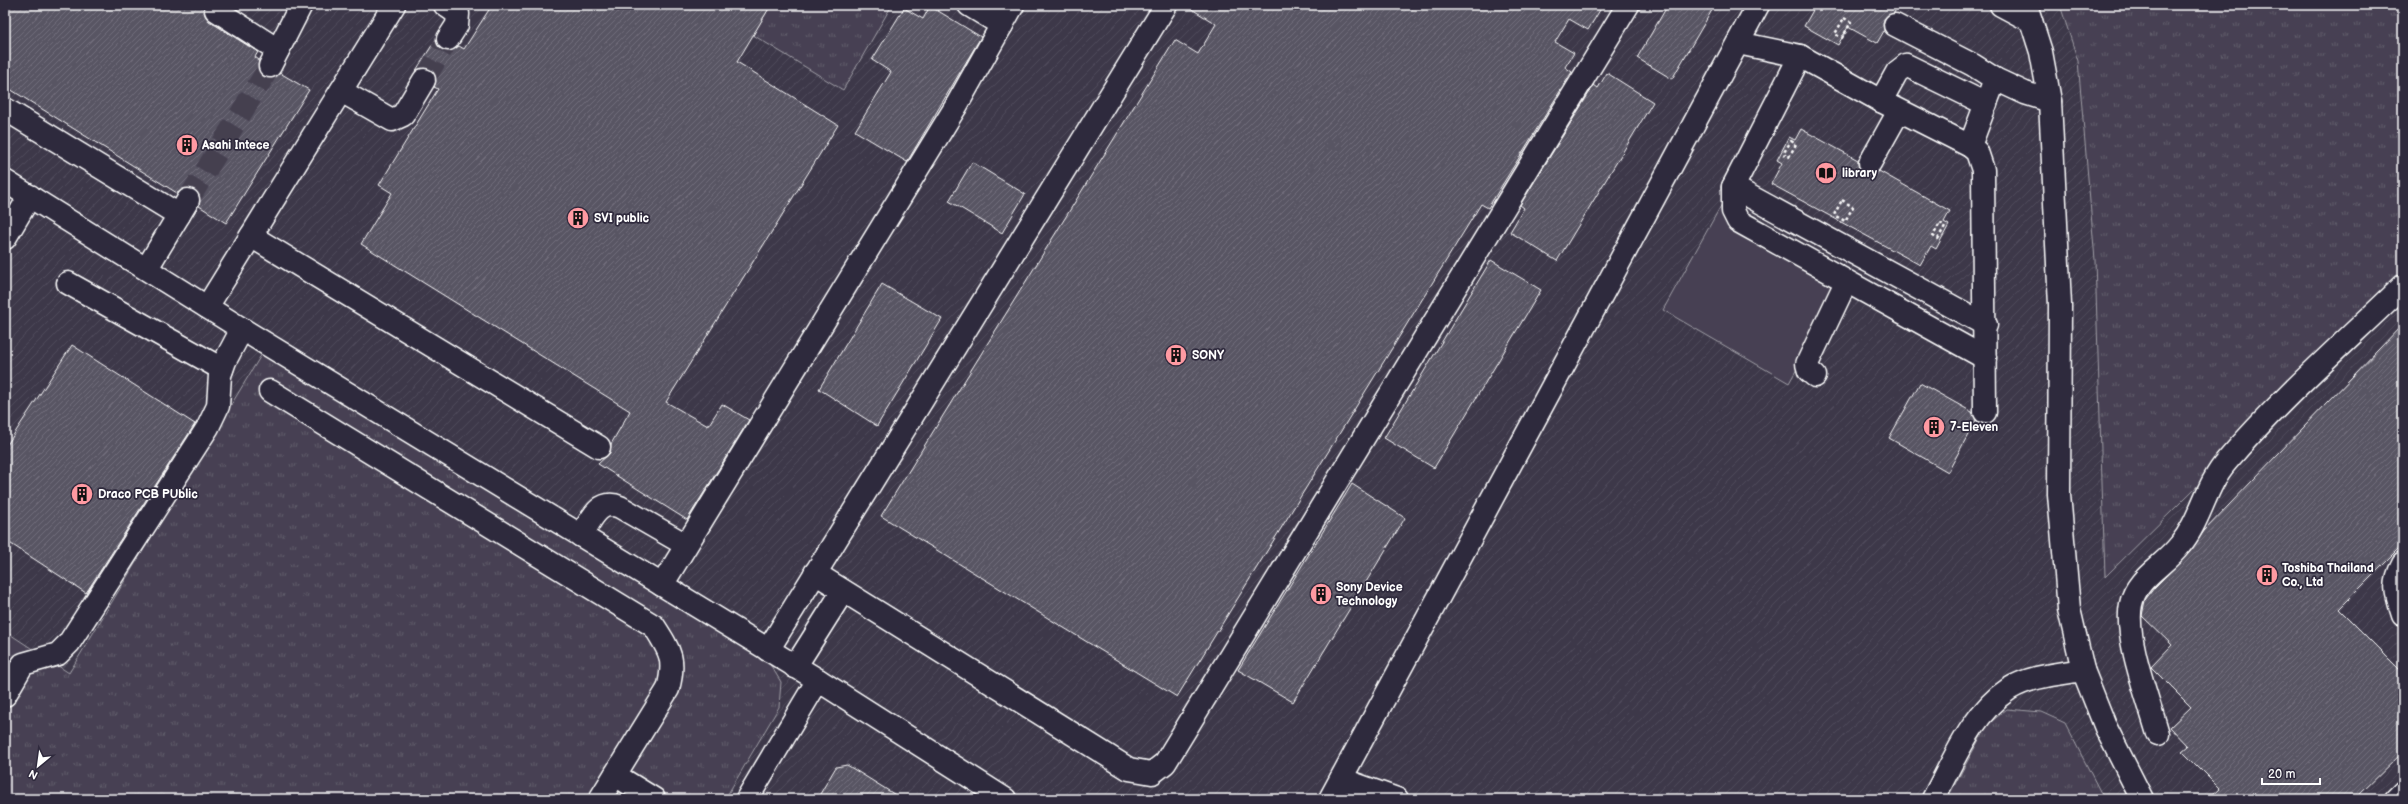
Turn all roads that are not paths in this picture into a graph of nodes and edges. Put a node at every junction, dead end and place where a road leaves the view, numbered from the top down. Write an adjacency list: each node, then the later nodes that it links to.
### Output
1 (301, 5): 10 (street)
2 (394, 5): 19 (street)
3 (444, 5): 14 (street)
4 (969, 5): 12 (street)
5 (1014, 5): 12 (street)
6 (1166, 5): 47 (street)
7 (1628, 5): 49 (street)
8 (1758, 5): 15 (street)
9 (2001, 5): 11 (street)
10 (216, 10)
11 (2029, 13): 20 (street)
12 (1002, 25): 45 (street)
13 (1896, 25): 18 (street)
14 (448, 40)
15 (1738, 43): 16 (street); 58 (street)
16 (1800, 56): 22 (street); 27 (street)
17 (424, 80): 19 (street)
18 (1999, 82): 20 (street); 21 (street)
19 (341, 91): 29 (street)
20 (2050, 101): 53 (street)
21 (1986, 104): 22 (street); 24 (street)
22 (1890, 106): 24 (street); 25 (street)
23 (5, 109): 31 (street)
24 (1970, 146): 36 (street)
25 (1870, 163)
26 (5, 181): 28 (street)
27 (1733, 187): 32 (street); 36 (street)
28 (30, 196): 30 (street); 31 (street)
29 (251, 236): 35 (street); 43 (street)
30 (5, 238)
31 (147, 268): 35 (street)
32 (1846, 282): 38 (street); 40 (street)
33 (68, 283): 39 (street)
34 (2403, 286): 56 (street)
35 (207, 307): 37 (street)
36 (1986, 325): 38 (street)
37 (242, 329): 39 (street); 44 (street)
38 (1984, 358): 42 (street)
39 (222, 369): 55 (street)
40 (1815, 376)
41 (270, 391): 57 (street)
42 (1985, 412)
43 (599, 447)
44 (581, 536): 45 (street); 48 (street)
45 (686, 545): 48 (street)
46 (2403, 564): 50 (street)
47 (815, 573): 49 (street); 51 (street)
48 (662, 585): 51 (street)
49 (843, 590): 52 (street)
50 (2403, 615)
51 (768, 650): 52 (street)
52 (795, 667): 54 (street)
53 (2082, 670): 66 (street); 67 (street)
54 (818, 680): 62 (street); 63 (street)
55 (5, 695)
56 (2158, 734)
57 (615, 775): 60 (street); 61 (street)
58 (1341, 779): 64 (street); 65 (street)
59 (2403, 792): 68 (street)
60 (600, 799)
61 (654, 799)
62 (746, 799)
63 (1005, 799)
64 (1330, 799)
65 (1397, 799)
66 (1933, 799)
67 (2142, 799)
68 (2396, 799)

